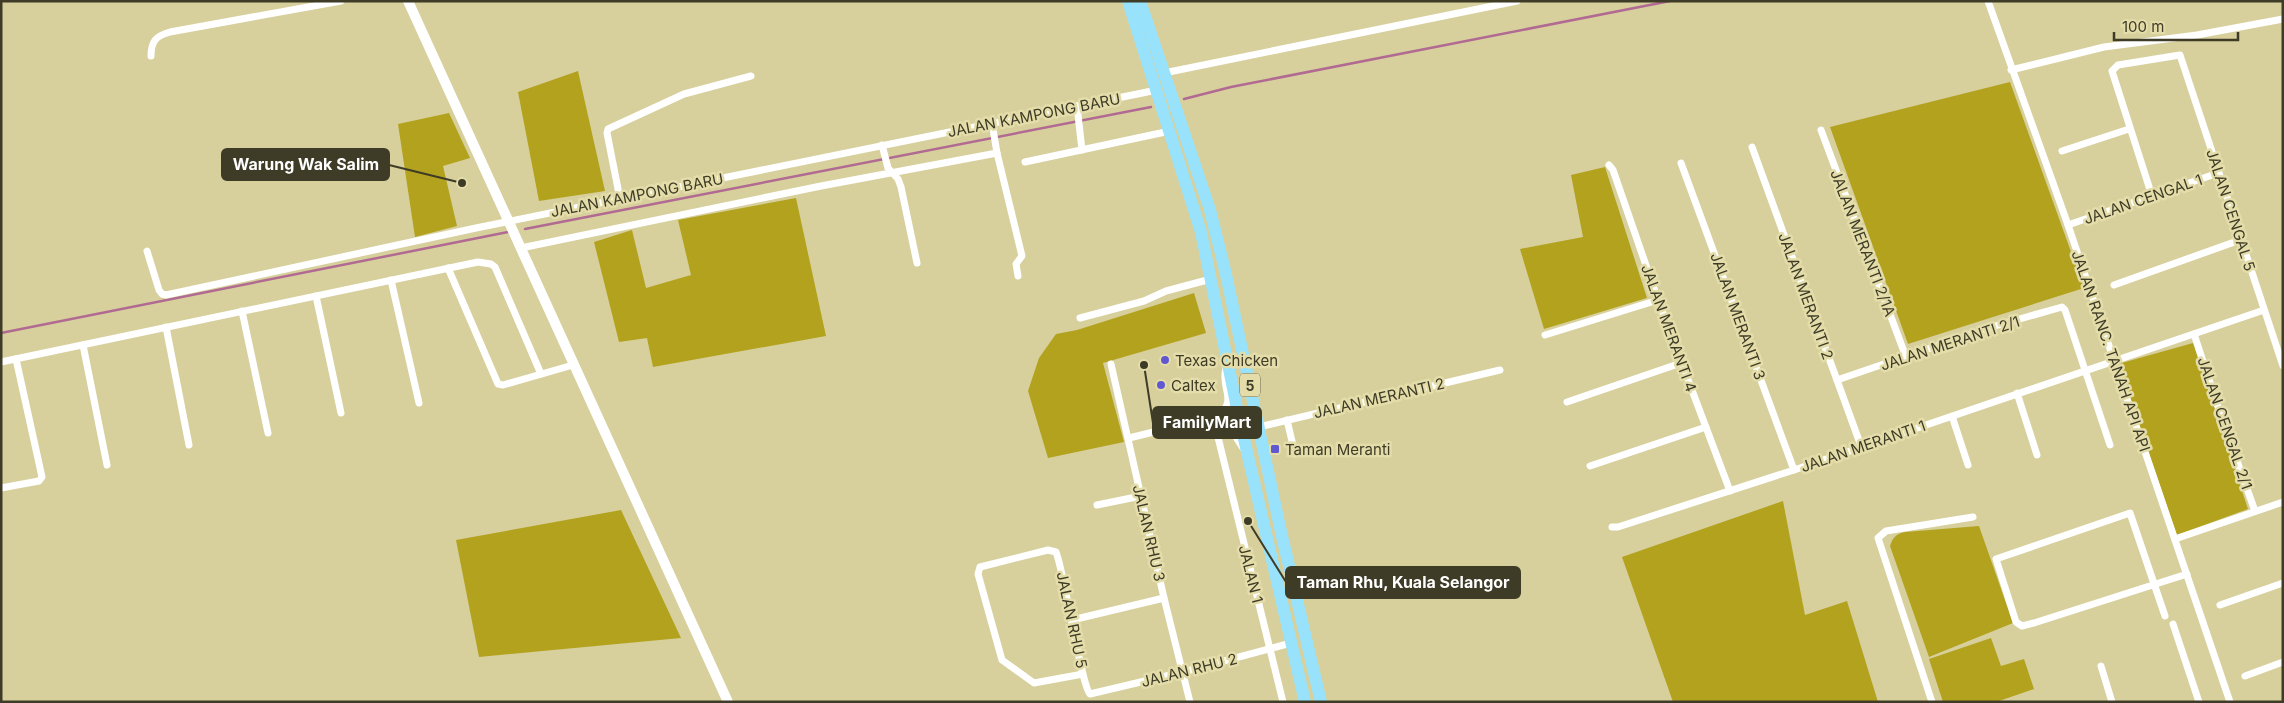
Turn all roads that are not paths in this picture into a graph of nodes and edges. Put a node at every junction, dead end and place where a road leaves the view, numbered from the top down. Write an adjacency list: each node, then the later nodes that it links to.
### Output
1 (341, 1): 8 (street)
2 (408, 1): 30 (street)
3 (1128, 1): 12 (highway, 5)
4 (1140, 1): 10 (highway, 5)
5 (1517, 1): 10 (street)
6 (1988, 1): 9 (street, JALAN RANC. TANAH API API)
7 (2283, 19): 9 (street)
8 (151, 56)
9 (2012, 70): 31 (street, JALAN RANC. TANAH API API)
10 (1164, 73): 70 (highway, 5)
11 (751, 76): 29 (street)
12 (1157, 90): 13 (street, JALAN KAMPONG BARU); 17 (highway, 5)
13 (1077, 106): 14 (street, JALAN KAMPONG BARU); 20 (street)
14 (992, 123): 19 (street, JALAN KAMPONG BARU); 22 (street)
15 (2129, 129): 21 (street); 27 (street, JALAN CENGAL 5); 28 (street)
16 (1820, 130): 50 (street, JALAN MERANTI 2/1A)
17 (1170, 131): 20 (street); 38 (highway, 5)
18 (1752, 147): 62 (street, JALAN MERANTI 2)
19 (883, 149): 26 (street); 29 (street, JALAN KAMPONG BARU)
20 (1082, 150): 23 (street)
21 (2062, 151)
22 (997, 153): 26 (street); 37 (street)
23 (1025, 162)
24 (1681, 163): 83 (street, JALAN MERANTI 3)
25 (1609, 165): 42 (street, JALAN MERANTI 4)
26 (891, 170): 33 (street); 35 (street)
27 (2218, 173): 28 (street, JALAN CENGAL 1); 32 (street, JALAN CENGAL 5)
28 (2152, 196): 31 (street, JALAN CENGAL 1)
29 (620, 199): 30 (street, JALAN KAMPONG BARU)
30 (508, 221): 33 (street); 34 (street, JALAN KAMPONG BARU)
31 (2068, 225): 54 (street, JALAN RANC. TANAH API API)
32 (2240, 240): 40 (street); 43 (street, JALAN CENGAL 5)
33 (521, 248): 57 (street)
34 (147, 251)
35 (917, 263)
36 (448, 268): 39 (street); 61 (street); 61 (street)
37 (1018, 276)
38 (1211, 279): 45 (street); 53 (highway, 5)
39 (390, 280): 41 (street); 65 (street)
40 (2114, 285)
41 (316, 296): 44 (street); 66 (street)
42 (1658, 300): 48 (street); 55 (street, JALAN MERANTI 4)
43 (2264, 310): 47 (street, JALAN MERANTI 1); 58 (street, JALAN CENGAL 5)
44 (242, 311): 46 (street); 72 (street)
45 (1080, 318)
46 (166, 327): 49 (street); 74 (street)
47 (2194, 334): 54 (street, JALAN MERANTI 1); 89 (street, JALAN CENGAL 2/1)
48 (1545, 335)
49 (83, 345): 51 (street); 80 (street)
50 (1906, 357): 60 (street, JALAN MERANTI 2/1); 62 (street, JALAN MERANTI 2/1)
51 (16, 359): 52 (street); 84 (street)
52 (1, 362)
53 (1228, 362): 67 (street); 79 (highway, 5)
54 (2114, 362): 60 (street, JALAN MERANTI 1); 92 (street, JALAN RANC. TANAH API API)
55 (1682, 363): 64 (street); 71 (street, JALAN MERANTI 4)
56 (1110, 364): 73 (street, JALAN RHU 3)
57 (573, 365): 61 (street); 109 (street)
58 (2283, 366)
59 (1500, 370): 69 (street, JALAN MERANTI 2)
60 (2086, 370): 63 (street, JALAN MERANTI 1); 75 (street)
61 (541, 374)
62 (1837, 380): 76 (street, JALAN MERANTI 2)
63 (2017, 393): 68 (street, JALAN MERANTI 1); 78 (street)
64 (1567, 402)
65 (419, 403)
66 (341, 413)
67 (1216, 416): 73 (street); 79 (street); 102 (street, JALAN 1)
68 (1952, 416): 76 (street, JALAN MERANTI 1); 81 (street)
69 (1287, 420): 70 (street, JALAN MERANTI 2); 77 (street)
70 (1259, 426): 113 (highway, 5)
71 (1706, 427): 82 (street); 85 (street, JALAN MERANTI 4)
72 (268, 433)
73 (1128, 438): 86 (street, JALAN RHU 3)
74 (189, 445)
75 (2110, 445)
76 (1861, 446): 83 (street, JALAN MERANTI 1)
77 (1295, 454)
78 (2037, 455)
79 (1248, 458): 101 (highway, 5)
80 (107, 465)
81 (1968, 465)
82 (1590, 466)
83 (1794, 470): 85 (street, JALAN MERANTI 1)
84 (1, 488)
85 (1730, 491): 91 (street, JALAN MERANTI 1)
86 (1141, 496): 88 (street); 96 (street, JALAN RHU 3)
87 (2283, 502): 89 (street)
88 (1096, 506)
89 (2256, 511): 92 (street)
90 (1973, 517): 114 (street)
91 (1612, 527)
92 (2175, 539): 93 (street, JALAN RANC. TANAH API API)
93 (2187, 574): 95 (street); 117 (street, JALAN RANC. TANAH API API)
94 (2283, 582): 97 (street)
95 (2154, 584): 95 (street); 98 (street)
96 (1164, 598): 99 (street); 105 (street, JALAN RHU 3)
97 (2220, 605)
98 (2165, 616)
99 (1072, 620): 106 (street, JALAN RHU 5); 106 (street, JALAN RHU 5)
100 (2173, 624): 116 (street)
101 (1291, 643): 102 (street, JALAN RHU 2); 112 (highway, 5)
102 (1270, 650): 105 (street, JALAN RHU 2); 111 (street, JALAN 1)
103 (2283, 662): 107 (street)
104 (2101, 666): 115 (street)
105 (1183, 672): 108 (street, JALAN RHU 2); 110 (street, JALAN RHU 3)
106 (1083, 674): 108 (street, JALAN RHU 5)
107 (2245, 676)
108 (1086, 691)
109 (728, 702)
110 (1190, 702)
111 (1283, 702)
112 (1305, 702)
113 (1321, 702)
114 (1932, 702)
115 (2112, 702)
116 (2199, 702)
117 (2230, 702)

